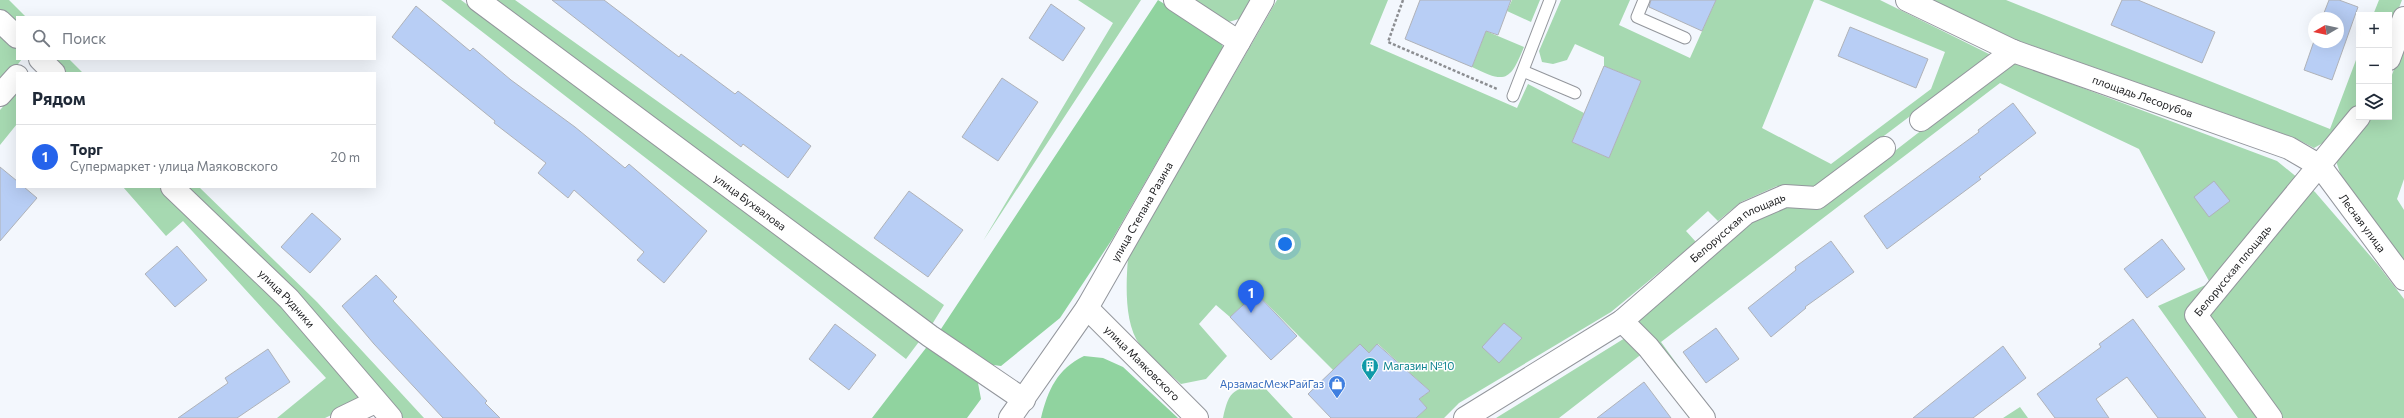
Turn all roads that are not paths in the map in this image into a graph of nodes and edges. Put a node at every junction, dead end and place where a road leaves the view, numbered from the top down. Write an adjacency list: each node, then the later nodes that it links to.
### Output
1 (478, 0): 31 (street, улица Бухвалова)
2 (1175, 0): 11 (street)
3 (1263, 0): 11 (street, улица Степана Разина)
4 (1550, 0): 16 (lane)
5 (1644, 0): 10 (lane)
6 (1907, 0): 12 (street, площадь Лесорубов)
7 (2404, 18): 13 (street)
8 (0, 20): 9 (street)
9 (16, 36)
10 (1685, 38)
11 (1239, 42): 29 (street, улица Степана Разина)
12 (2013, 51): 23 (street); 26 (street, площадь Лесорубов)
13 (2392, 51)
14 (30, 60): 17 (street)
15 (41, 60): 18 (street)
16 (1523, 70): 20 (lane); 22 (lane)
17 (20, 72)
18 (53, 72)
19 (16, 77): 21 (street)
20 (1575, 93)
21 (0, 96)
22 (1513, 96)
23 (1920, 120)
24 (2357, 120): 26 (street)
25 (1884, 148): 30 (street, Белорусская площадь)
26 (2320, 166): 28 (street, Лесная улица); 39 (street, Белорусская площадь)
27 (173, 188): 32 (street, улица Рудники)
28 (2404, 279)
29 (1087, 308): 31 (street, улица Степана Разина); 36 (street, улица Маяковского)
30 (1622, 321): 37 (street, Белорусская площадь); 38 (street)
31 (1024, 400): 35 (street, улица Степана Разина)
32 (375, 402): 33 (street); 34 (street, улица Рудники)
33 (342, 418)
34 (391, 418)
35 (1010, 418)
36 (1196, 418)
37 (1465, 418)
38 (1704, 418)
39 (2271, 418)

